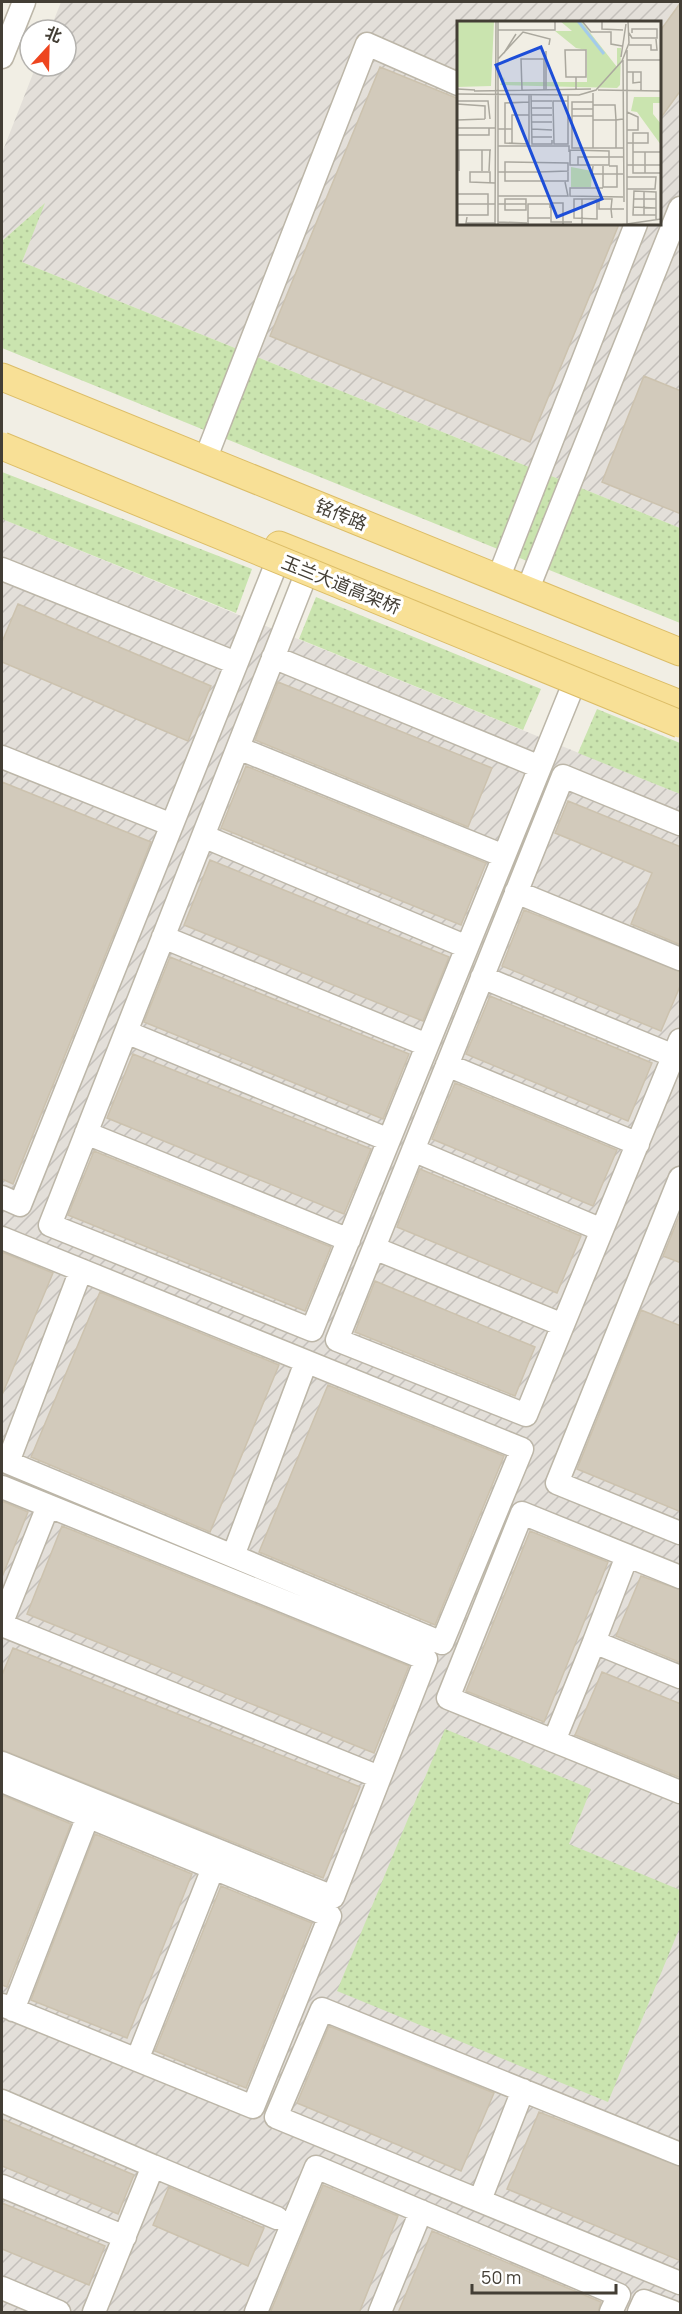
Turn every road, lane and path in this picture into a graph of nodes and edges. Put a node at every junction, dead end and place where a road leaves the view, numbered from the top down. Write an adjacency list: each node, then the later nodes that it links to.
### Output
1 (24, 2): 2 (street)
2 (2, 57)
3 (457, 83): 10 (street)
4 (681, 208): 15 (street)
5 (636, 225): 14 (street)
6 (2, 377): 10 (main road, 铭传路)
7 (2, 395): 20 (main road)
8 (2, 436): 11 (main road)
9 (2, 446): 22 (main road, 玉兰大道高架桥, bridge)
10 (205, 460): 14 (main road, 铭传路)
11 (283, 547): 12 (main road); 18 (street)
12 (312, 559): 17 (street); 19 (main road)
13 (2, 569): 18 (street)
14 (498, 579): 15 (main road, 铭传路)
15 (527, 591): 16 (main road, 铭传路)
16 (681, 652)
17 (273, 657): 23 (street); 25 (street)
18 (236, 663): 27 (street)
19 (581, 665): 21 (main road); 25 (street)
20 (681, 670)
21 (681, 704)
22 (681, 724)
23 (238, 748): 28 (street); 29 (street)
24 (2, 758): 27 (street)
25 (540, 767): 29 (street)
26 (681, 824): 30 (street)
27 (171, 825): 44 (street)
28 (203, 836): 31 (street); 32 (street)
29 (504, 856): 32 (street)
30 (516, 892): 33 (street); 34 (street)
31 (163, 937): 35 (street); 36 (street)
32 (467, 947): 36 (street)
33 (681, 959)
34 (482, 977): 37 (street); 38 (street)
35 (126, 1032): 39 (street); 40 (street)
36 (427, 1045): 40 (street)
37 (677, 1048): 41 (street)
38 (447, 1065): 41 (street); 42 (street)
39 (86, 1133): 47 (street); 47 (street)
40 (389, 1140): 47 (street)
41 (638, 1144): 45 (street)
42 (413, 1150): 45 (street); 48 (street)
43 (681, 1178): 55 (street)
44 (2, 1197)
45 (602, 1230): 50 (street)
46 (2, 1238): 49 (street)
47 (349, 1240)
48 (374, 1248): 50 (street); 50 (street)
49 (81, 1270): 51 (street); 52 (street)
50 (563, 1325)
51 (306, 1362): 56 (street); 56 (street)
52 (5, 1461): 56 (street)
53 (2, 1487): 54 (street)
54 (48, 1506): 59 (street); 64 (street)
55 (681, 1533)
56 (233, 1556)
57 (627, 1556): 58 (street); 60 (street); 62 (street)
58 (681, 1577)
59 (2, 1624): 64 (street)
60 (594, 1642): 61 (street); 62 (street)
61 (681, 1677)
62 (554, 1741): 66 (street)
63 (2, 1763): 64 (street)
64 (379, 1777)
65 (2, 1781): 67 (street)
66 (681, 1792)
67 (88, 1816): 68 (street); 69 (street)
68 (213, 1868): 70 (street); 70 (street)
69 (7, 2008): 70 (street)
70 (137, 2060)
71 (523, 2090): 73 (street); 76 (street); 76 (street)
72 (2, 2101): 74 (street)
73 (681, 2154)
74 (153, 2166): 78 (street); 79 (street)
75 (2, 2186): 79 (street)
76 (480, 2200): 80 (street)
77 (422, 2211): 84 (street); 85 (street); 86 (street)
78 (277, 2218)
79 (125, 2237): 83 (street)
80 (681, 2283)
81 (2, 2288): 82 (street)
82 (59, 2313)
83 (94, 2313)
84 (256, 2313)
85 (380, 2313)
86 (611, 2313)
87 (639, 2313): 88 (street)
88 (673, 2313)

